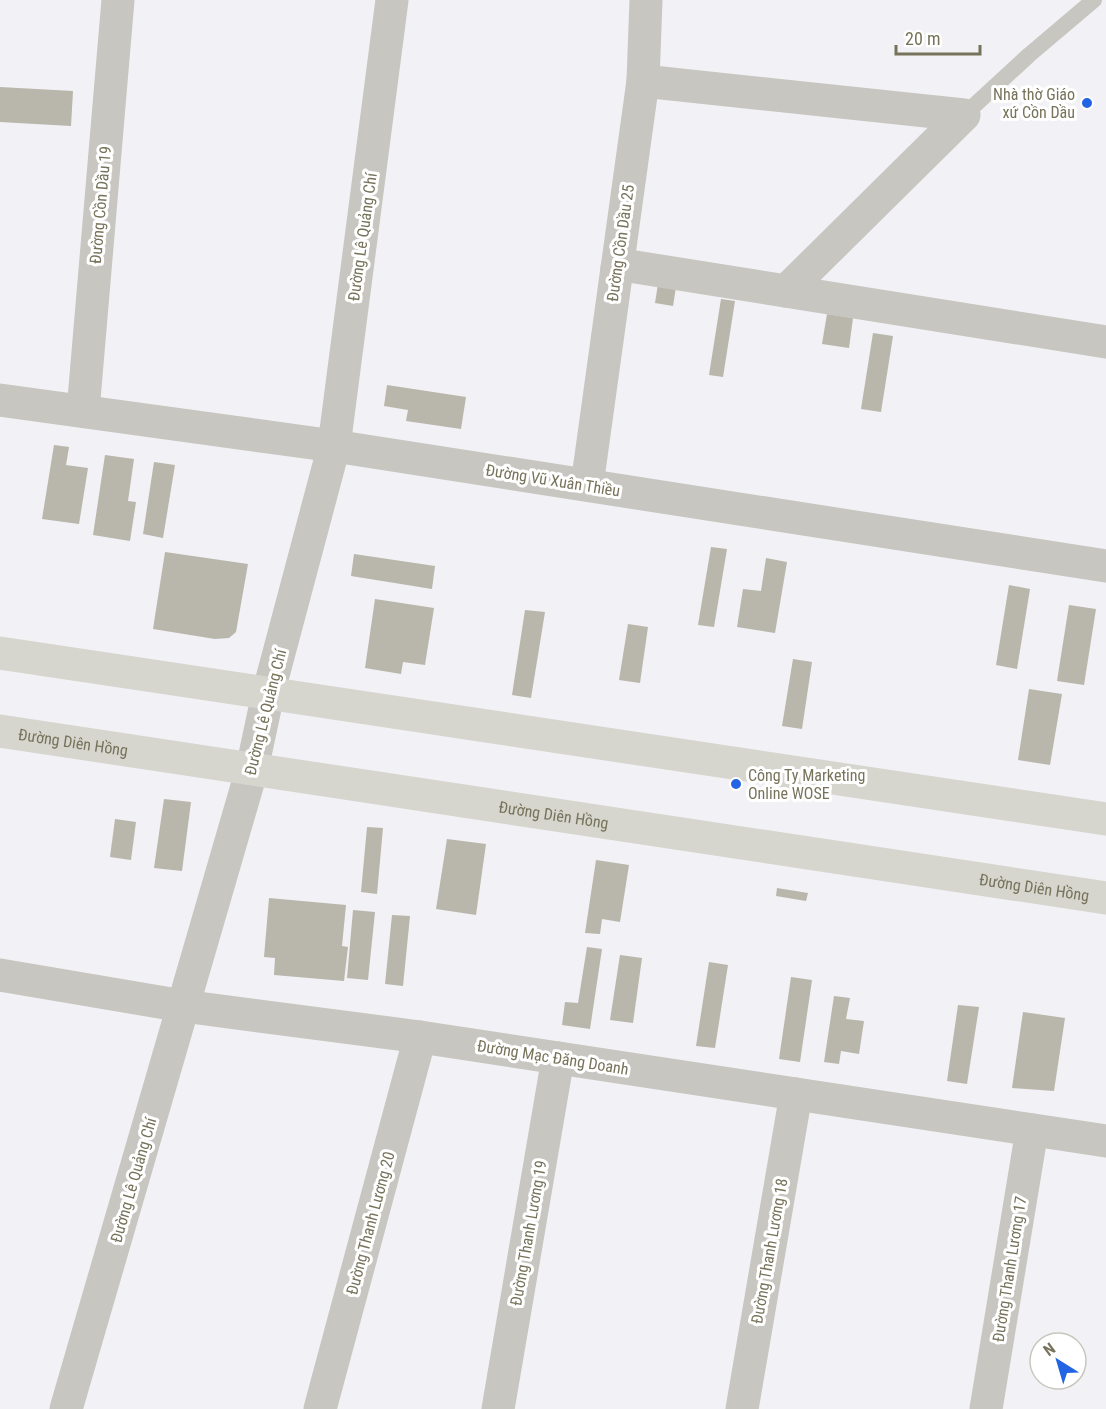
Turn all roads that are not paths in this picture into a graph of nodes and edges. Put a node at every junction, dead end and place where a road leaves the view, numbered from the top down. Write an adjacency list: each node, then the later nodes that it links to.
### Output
1 (118, 0): 11 (street, Đường Cồn Dầu 19)
2 (392, 0): 12 (street, Đường Lê Quảng Chí)
3 (646, 0): 5 (street, Đường Cồn Dầu 25)
4 (1094, 0): 6 (lane)
5 (643, 81): 6 (street); 7 (street, Đường Cồn Dầu 25)
6 (964, 116): 8 (street)
7 (617, 268): 8 (street); 13 (street, Đường Cồn Dầu 25)
8 (786, 291): 9 (street)
9 (1106, 342)
10 (0, 400): 11 (street, Đường Vũ Xuân Thiều)
11 (83, 411): 12 (street, Đường Vũ Xuân Thiều)
12 (334, 446): 13 (street, Đường Vũ Xuân Thiều); 16 (street, Đường Lê Quảng Chí)
13 (588, 485): 14 (street, Đường Vũ Xuân Thiều)
14 (1106, 566)
15 (0, 653): 16 (street)
16 (268, 694): 18 (street, Đường Lê Quảng Chí); 19 (street)
17 (0, 731): 18 (street, Đường Diên Hồng)
18 (252, 769): 20 (street, Đường Diên Hồng); 22 (street, Đường Lê Quảng Chí)
19 (1106, 819)
20 (1106, 898)
21 (0, 975): 22 (street, Đường Mạc Đăng Doanh)
22 (183, 1006): 23 (street, Đường Mạc Đăng Doanh); 28 (street, Đường Lê Quảng Chí)
23 (420, 1037): 24 (street, Đường Mạc Đăng Doanh); 29 (street, Đường Thanh Lương 20)
24 (558, 1058): 25 (street, Đường Mạc Đăng Doanh); 30 (street, Đường Thanh Lương 19)
25 (796, 1094): 26 (street, Đường Mạc Đăng Doanh); 31 (street, Đường Thanh Lương 18)
26 (1032, 1130): 27 (street, Đường Mạc Đăng Doanh); 32 (street, Đường Thanh Lương 17)
27 (1106, 1141)
28 (66, 1409)
29 (320, 1409)
30 (498, 1409)
31 (742, 1409)
32 (986, 1409)

